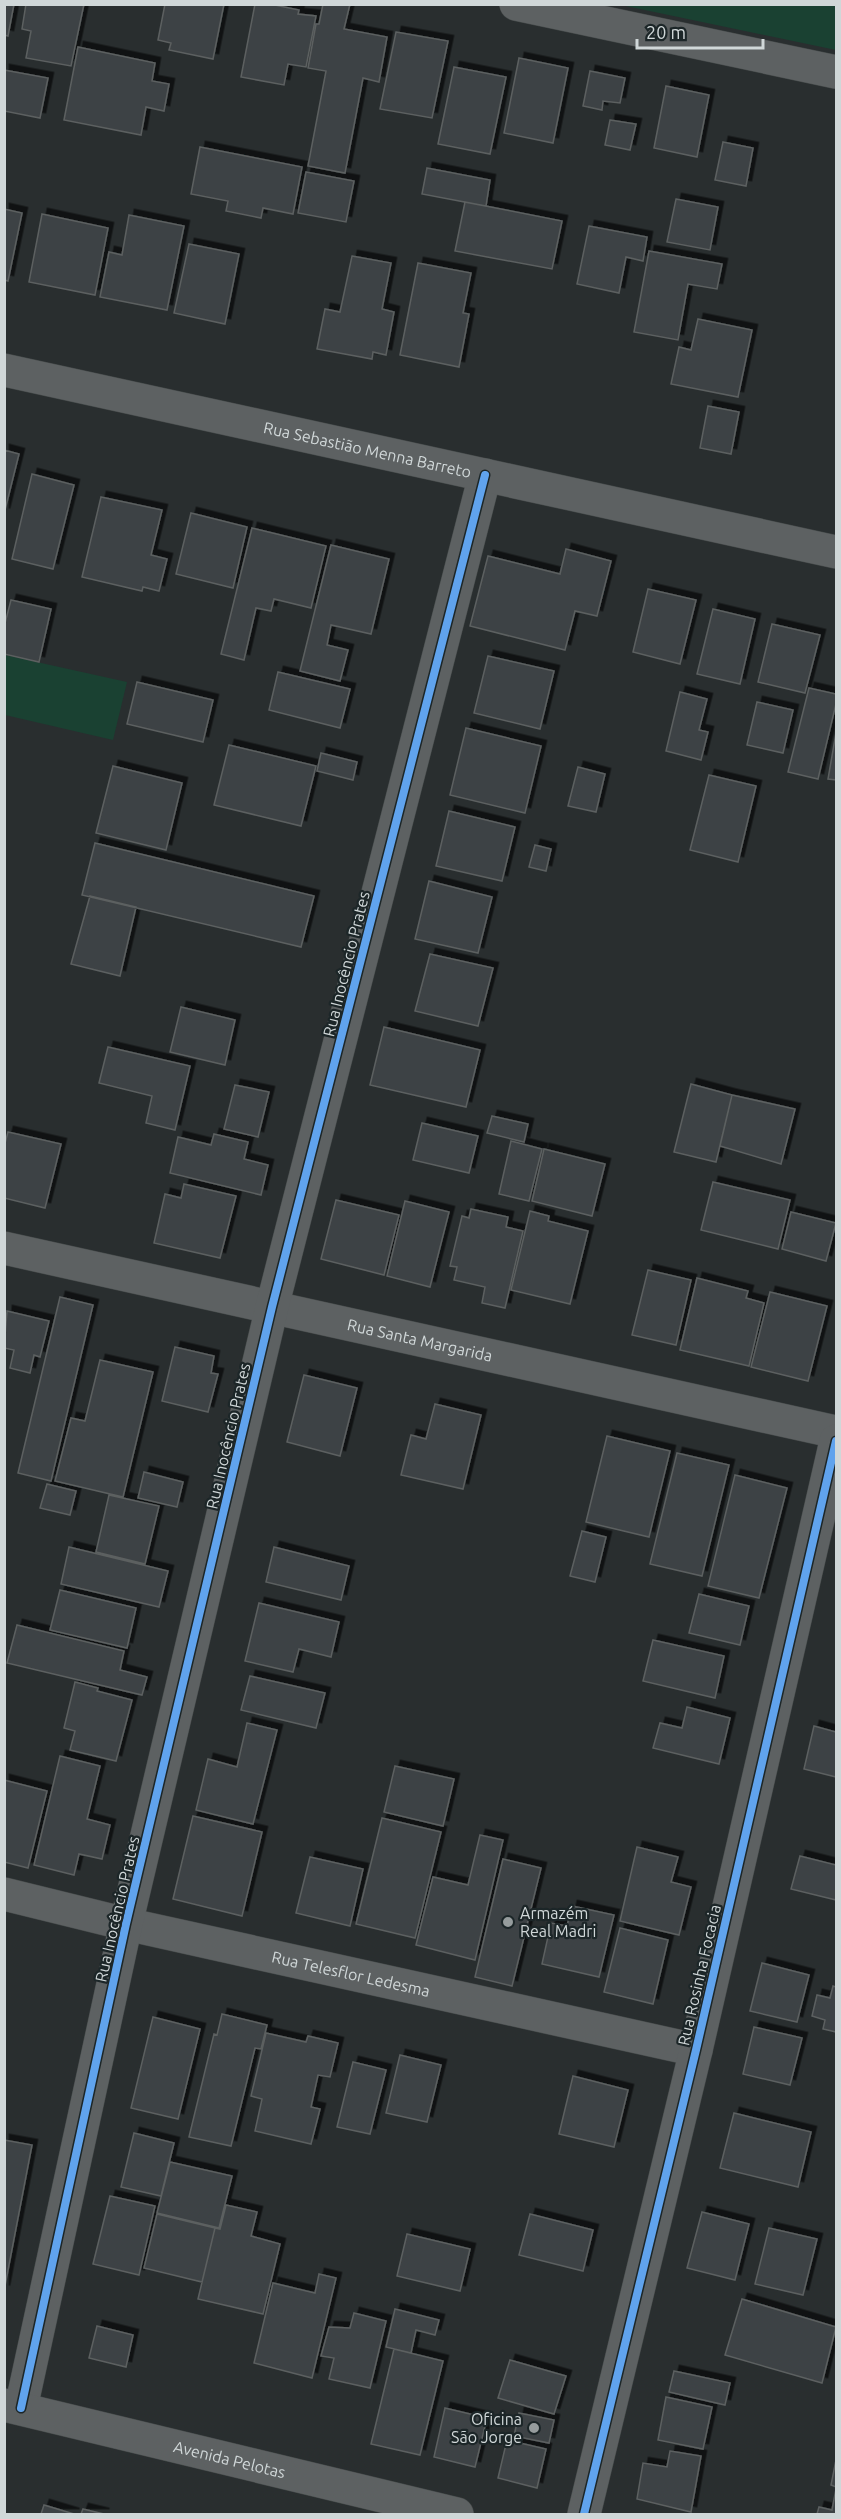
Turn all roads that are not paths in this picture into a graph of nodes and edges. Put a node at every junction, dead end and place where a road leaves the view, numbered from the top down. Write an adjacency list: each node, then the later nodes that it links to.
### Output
1 (534, 6): 2 (street)
2 (837, 72)
3 (4, 370): 4 (street, Rua Sebastião Menna Barreto)
4 (485, 475): 5 (street, Rua Sebastião Menna Barreto); 7 (street, Rua Inocêncio Prates)
5 (837, 552)
6 (4, 1248): 7 (street, Rua Santa Margarida)
7 (272, 1307): 8 (street, Rua Santa Margarida); 11 (street, Rua Inocêncio Prates)
8 (837, 1432)
9 (837, 1441): 12 (street, Rua Rosinha Focacia)
10 (4, 1894): 11 (street, Rua Telesflor Ledesma)
11 (126, 1924): 12 (street, Rua Telesflor Ledesma); 13 (street, Rua Inocêncio Prates)
12 (696, 2050): 15 (street, Rua Rosinha Focacia)
13 (13, 2407): 14 (street, Avenida Pelotas)
14 (457, 2514)
15 (584, 2514)

